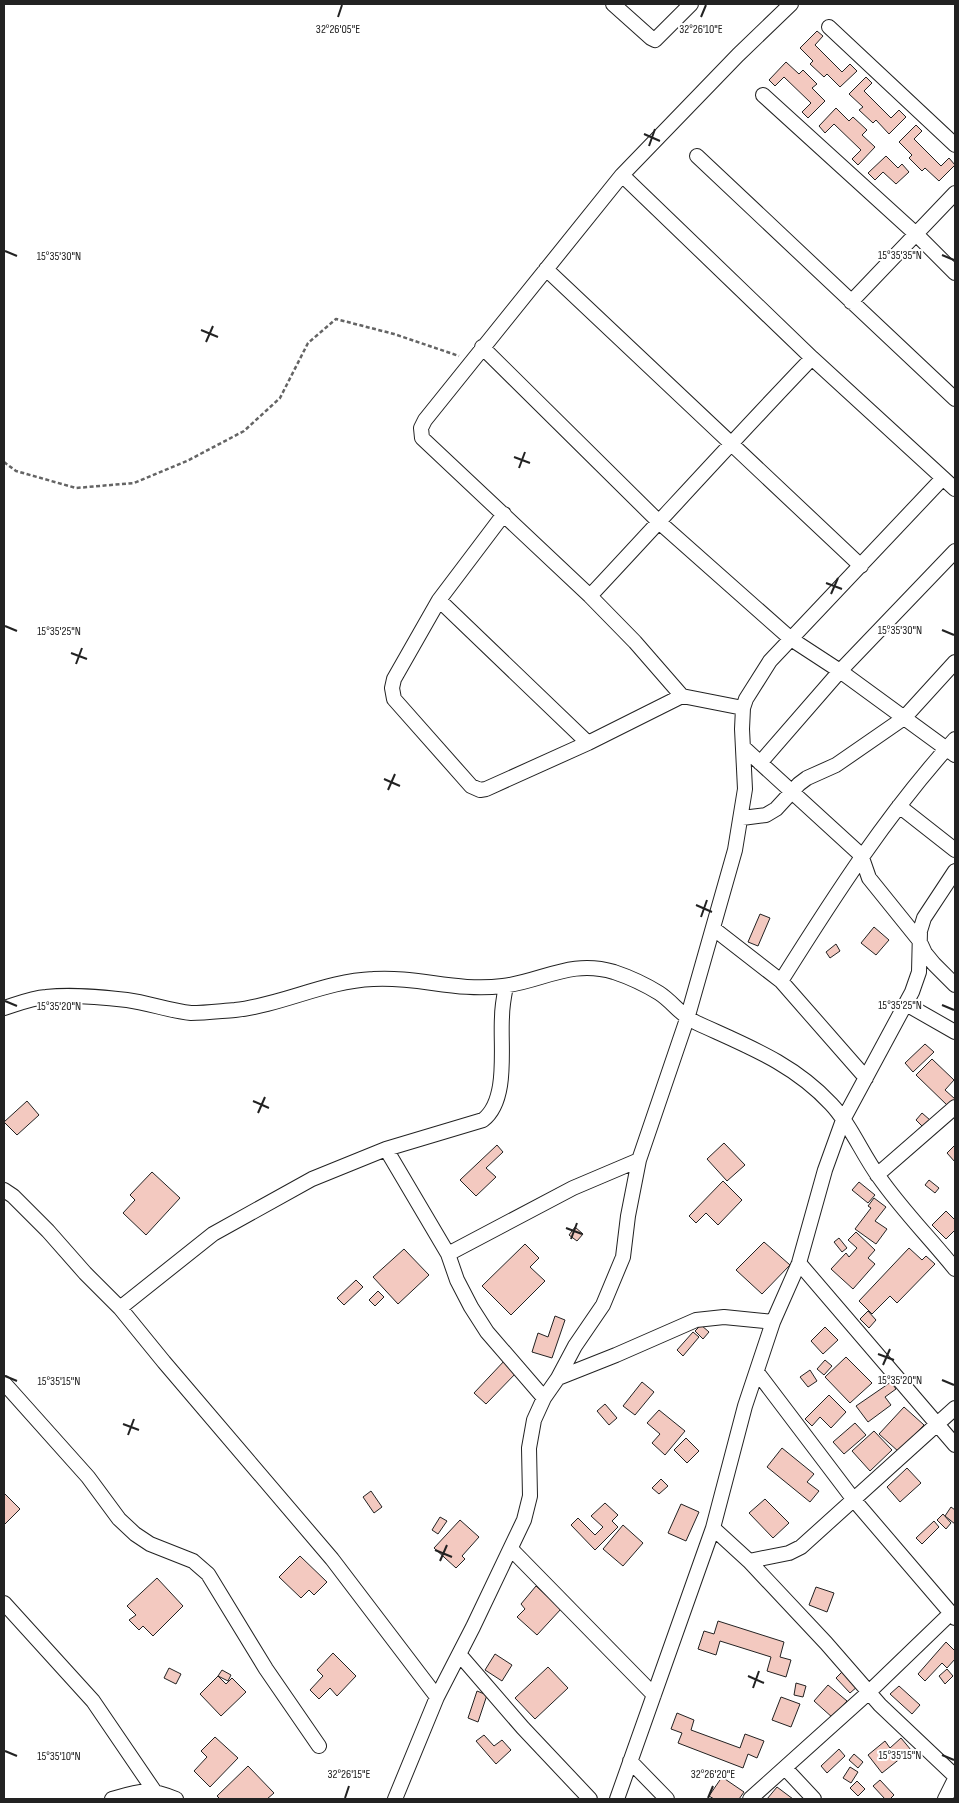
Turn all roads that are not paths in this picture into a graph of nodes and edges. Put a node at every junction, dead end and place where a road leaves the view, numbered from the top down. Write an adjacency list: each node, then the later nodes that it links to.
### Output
1 (613, 4): 2 (street)
2 (691, 4)
3 (791, 4): 8 (street)
4 (829, 27): 6 (street)
5 (762, 95): 10 (street)
6 (955, 145)
7 (697, 156): 13 (street)
8 (622, 175): 11 (street); 15 (street)
9 (955, 193): 10 (street)
10 (917, 235): 12 (street); 13 (street)
11 (546, 269): 14 (street); 17 (street)
12 (955, 273)
13 (851, 302): 16 (street)
14 (482, 347): 20 (street); 21 (street)
15 (812, 358): 17 (street); 18 (street)
16 (955, 399)
17 (730, 443): 21 (street); 23 (street)
18 (943, 478): 19 (street); 23 (street)
19 (955, 489)
20 (504, 514): 24 (street); 25 (street)
21 (659, 522): 24 (street); 26 (street)
22 (955, 551): 28 (street)
23 (861, 566): 26 (street)
24 (590, 596): 29 (street)
25 (439, 600): 32 (street); 32 (street)
26 (791, 640): 28 (street); 30 (street)
27 (955, 662): 31 (street)
28 (840, 671): 31 (street); 35 (street)
29 (682, 696): 30 (street); 32 (street)
30 (743, 708): 33 (street)
31 (904, 718): 34 (street); 36 (street)
32 (588, 743)
33 (744, 748): 35 (street); 38 (street)
34 (952, 748): 37 (street)
35 (760, 763): 36 (street)
36 (792, 792): 38 (street); 40 (street)
37 (899, 806): 39 (street); 40 (street)
38 (742, 818): 42 (street)
39 (955, 850)
40 (861, 855): 43 (street); 44 (street)
41 (955, 871): 43 (street)
42 (714, 929): 44 (street); 51 (street)
43 (920, 940): 45 (street); 49 (street)
44 (781, 981): 53 (street)
45 (955, 985)
46 (506, 986): 48 (street); 51 (street); 56 (street)
47 (4, 998): 48 (street)
48 (20, 1003): 50 (street)
49 (906, 1004): 52 (street); 53 (street)
50 (4, 1008)
51 (687, 1019): 55 (street); 57 (street)
52 (955, 1032)
53 (866, 1078): 55 (street)
54 (955, 1107): 58 (street)
55 (843, 1120): 58 (street); 61 (street)
56 (386, 1149): 60 (street); 63 (street)
57 (639, 1160): 60 (street); 66 (street)
58 (877, 1175): 62 (street)
59 (4, 1190): 63 (street)
60 (448, 1254): 68 (street)
61 (799, 1263): 64 (street); 70 (street)
62 (954, 1264)
63 (120, 1308): 81 (street)
64 (773, 1322): 65 (street); 66 (street)
65 (757, 1372): 72 (street); 73 (street)
66 (558, 1378): 68 (street)
67 (4, 1383): 82 (street)
68 (544, 1398): 74 (street)
69 (955, 1408): 70 (street)
70 (937, 1425): 71 (street); 72 (street)
71 (955, 1445)
72 (854, 1500): 75 (street); 77 (street)
73 (714, 1528): 75 (street); 80 (street)
74 (511, 1549): 78 (street); 80 (street)
75 (750, 1560): 79 (street)
76 (4, 1603): 86 (street)
77 (953, 1616): 79 (street)
78 (459, 1654): 81 (street); 90 (street)
79 (869, 1692): 84 (street); 85 (street)
80 (654, 1695): 83 (street)
81 (436, 1697): 89 (street)
82 (319, 1746)
83 (630, 1761): 91 (street); 92 (street)
84 (785, 1768): 93 (street); 94 (street)
85 (955, 1777): 95 (street)
86 (155, 1792): 87 (street); 88 (street)
87 (112, 1799)
88 (176, 1799)
89 (395, 1799)
90 (590, 1799)
91 (617, 1799)
92 (668, 1799)
93 (750, 1799)
94 (814, 1799)
95 (946, 1799)

